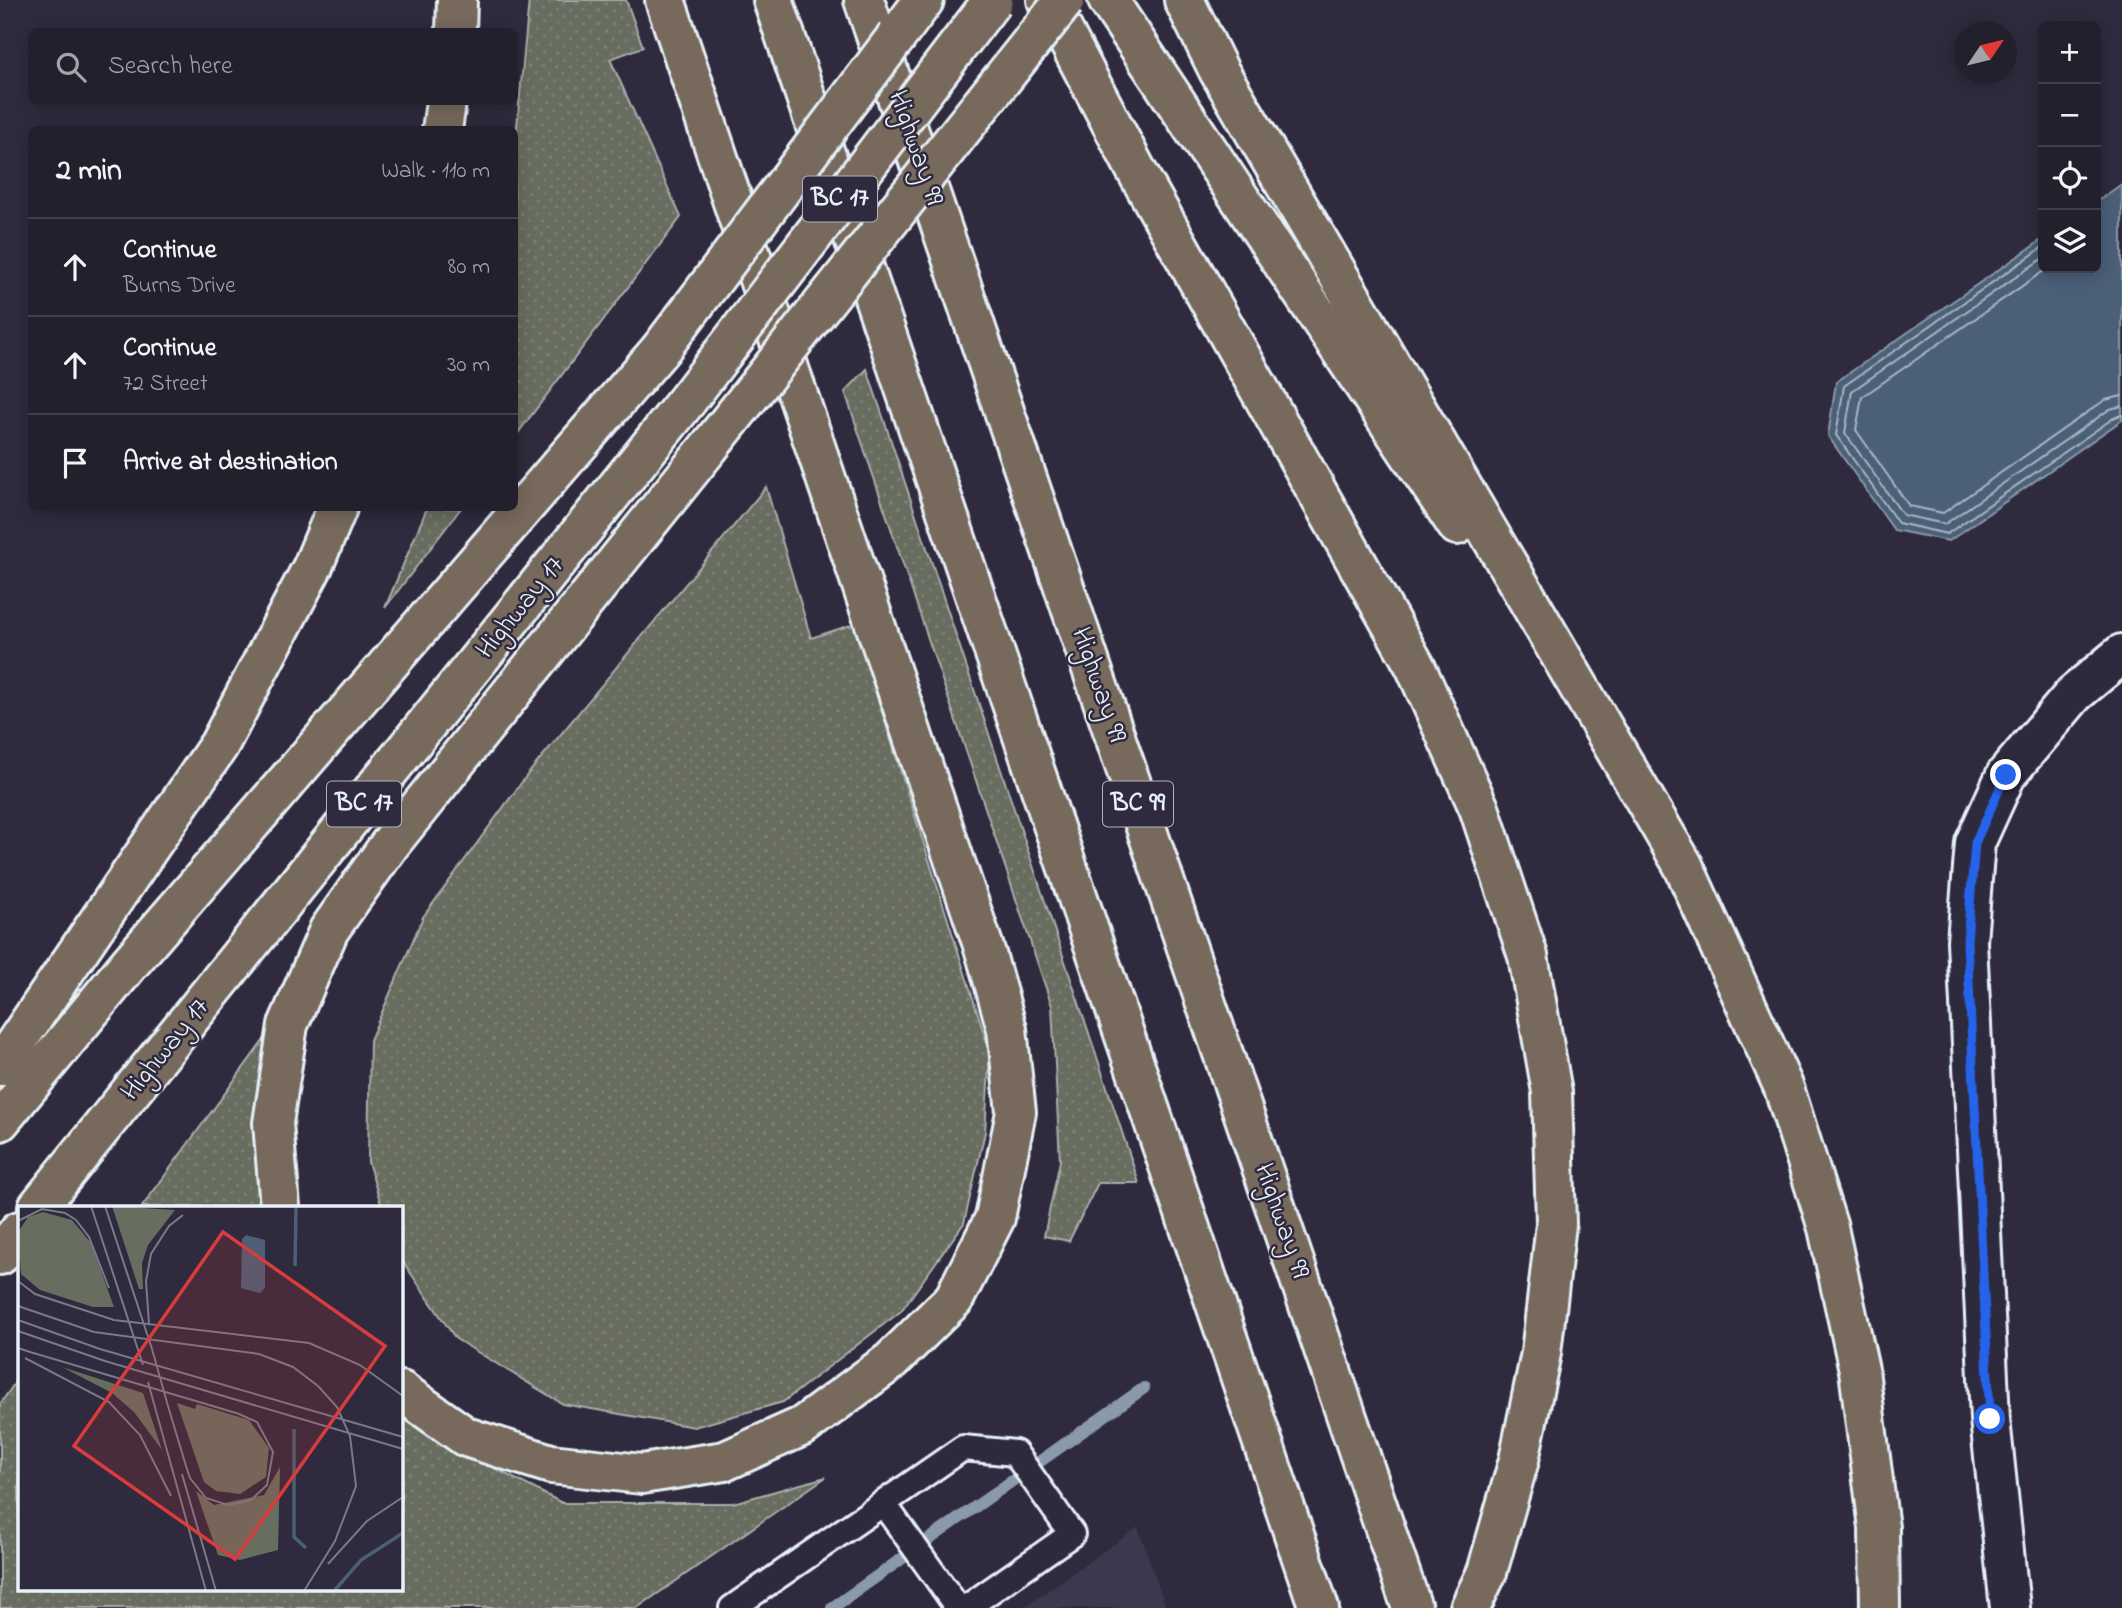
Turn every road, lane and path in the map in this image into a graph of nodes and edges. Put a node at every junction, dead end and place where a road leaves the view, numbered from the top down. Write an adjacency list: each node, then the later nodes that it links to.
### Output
1 (457, 0): 13 (highway)
2 (665, 0): 27 (highway)
3 (773, 0): 32 (highway)
4 (864, 0): 33 (highway, Highway 99 / BC 99)
5 (917, 0): 14 (highway)
6 (924, 0): 14 (highway, BC 17)
7 (993, 0): 23 (highway, Highway 17 / BC 17, bridge)
8 (1046, 0): 34 (highway)
9 (1065, 0): 15 (highway, bridge)
10 (1091, 0): 15 (highway, bridge)
11 (1108, 0): 20 (highway)
12 (1184, 0): 20 (highway)
13 (456, 28)
14 (897, 36): 22 (highway, BC 17, bridge)
15 (1013, 68): 24 (highway, bridge)
16 (446, 105): 17 (highway)
17 (443, 126)
18 (336, 511): 21 (highway)
19 (2122, 654): 36 (street)
20 (1683, 865): 35 (highway)
21 (0, 1066)
22 (0, 1121)
23 (39, 1206)
24 (280, 1206)
25 (18, 1232): 26 (highway)
26 (0, 1255)
27 (402, 1392)
28 (883, 1503): 29 (lane); 30 (lane); 31 (lane)
29 (732, 1608)
30 (958, 1608)
31 (966, 1608)
32 (1319, 1608)
33 (1412, 1608)
34 (1470, 1608)
35 (1880, 1608)
36 (2010, 1608)

